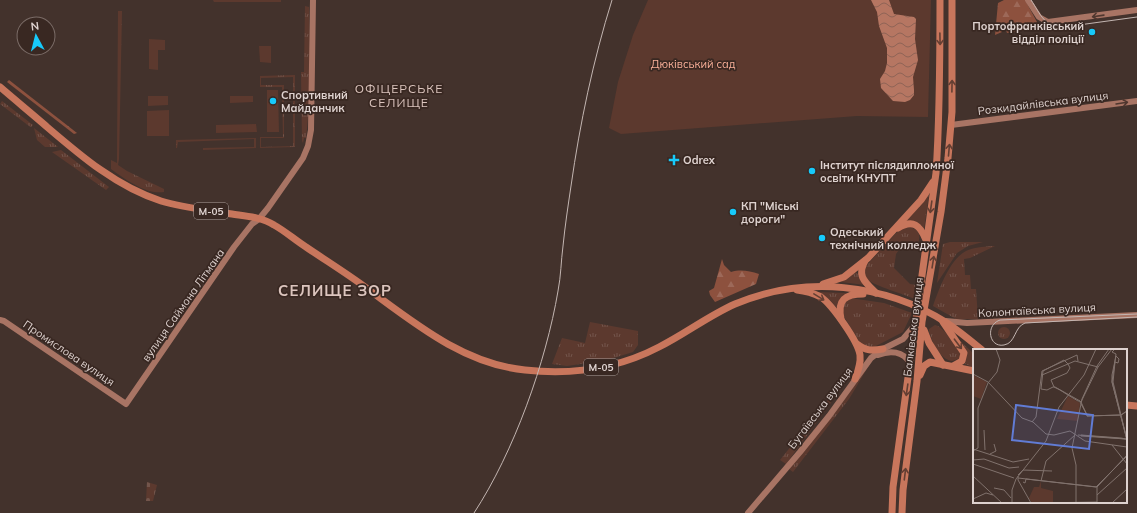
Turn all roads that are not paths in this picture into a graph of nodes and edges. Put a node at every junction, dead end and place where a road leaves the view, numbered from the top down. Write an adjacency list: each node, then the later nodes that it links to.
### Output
1 (312, 0): 10 (main road, вулиця Саймона Літмана)
2 (940, 0): 9 (main road, Балківська вулиця, one-way to 9)
3 (952, 0): 8 (main road, Балківська вулиця, one-way to 3)
4 (1028, 0): 5 (main road, one-way to 4)
5 (1137, 10)
6 (0, 87): 10 (main road, М-05)
7 (1137, 101): 8 (main road, Розкидайлівська вулиця, one-way to 7)
8 (951, 125): 21 (main road, Балківська вулиця, one-way to 8)
9 (935, 179): 11 (main road); 12 (main road, Балківська вулиця, one-way to 12)
10 (259, 219): 15 (main road, М-05); 32 (main road, вулиця Саймона Літмана)
11 (893, 232): 12 (main road); 13 (main road)
12 (927, 242): 21 (main road, Балківська вулиця)
13 (868, 258): 14 (main road); 16 (main road)
14 (811, 286): 15 (main road, М-05); 16 (main road, М-05)
15 (787, 289): 20 (main road, one-way to 20)
16 (877, 294): 18 (main road, М-05); 20 (main road)
17 (1137, 315): 18 (main road, Колонтаївська вулиця)
18 (940, 319): 24 (main road, М-05); 28 (main road, one-way to 28)
19 (0, 320): 32 (main road, Промислова вулиця)
20 (842, 321): 22 (main road)
21 (919, 323): 23 (main road, Бугаївська вулиця); 26 (main road, Балківська вулиця); 27 (main road); 31 (main road, Балківська вулиця)
22 (855, 342): 23 (main road); 30 (main road)
23 (883, 349): 25 (main road, Бугаївська вулиця)
24 (981, 349)
25 (871, 358): 26 (main road); 30 (main road, Бугаївська вулиця)
26 (910, 363): 36 (main road, Балківська вулиця, one-way to 36)
27 (943, 365): 28 (main road); 31 (main road)
28 (953, 366): 29 (main road)
29 (973, 370)
30 (855, 379): 35 (main road, Бугаївська вулиця)
31 (917, 380): 37 (main road, Балківська вулиця, one-way to 31)
32 (126, 404)
33 (1127, 405): 34 (main road)
34 (1137, 406)
35 (748, 513)
36 (892, 513)
37 (902, 513)

